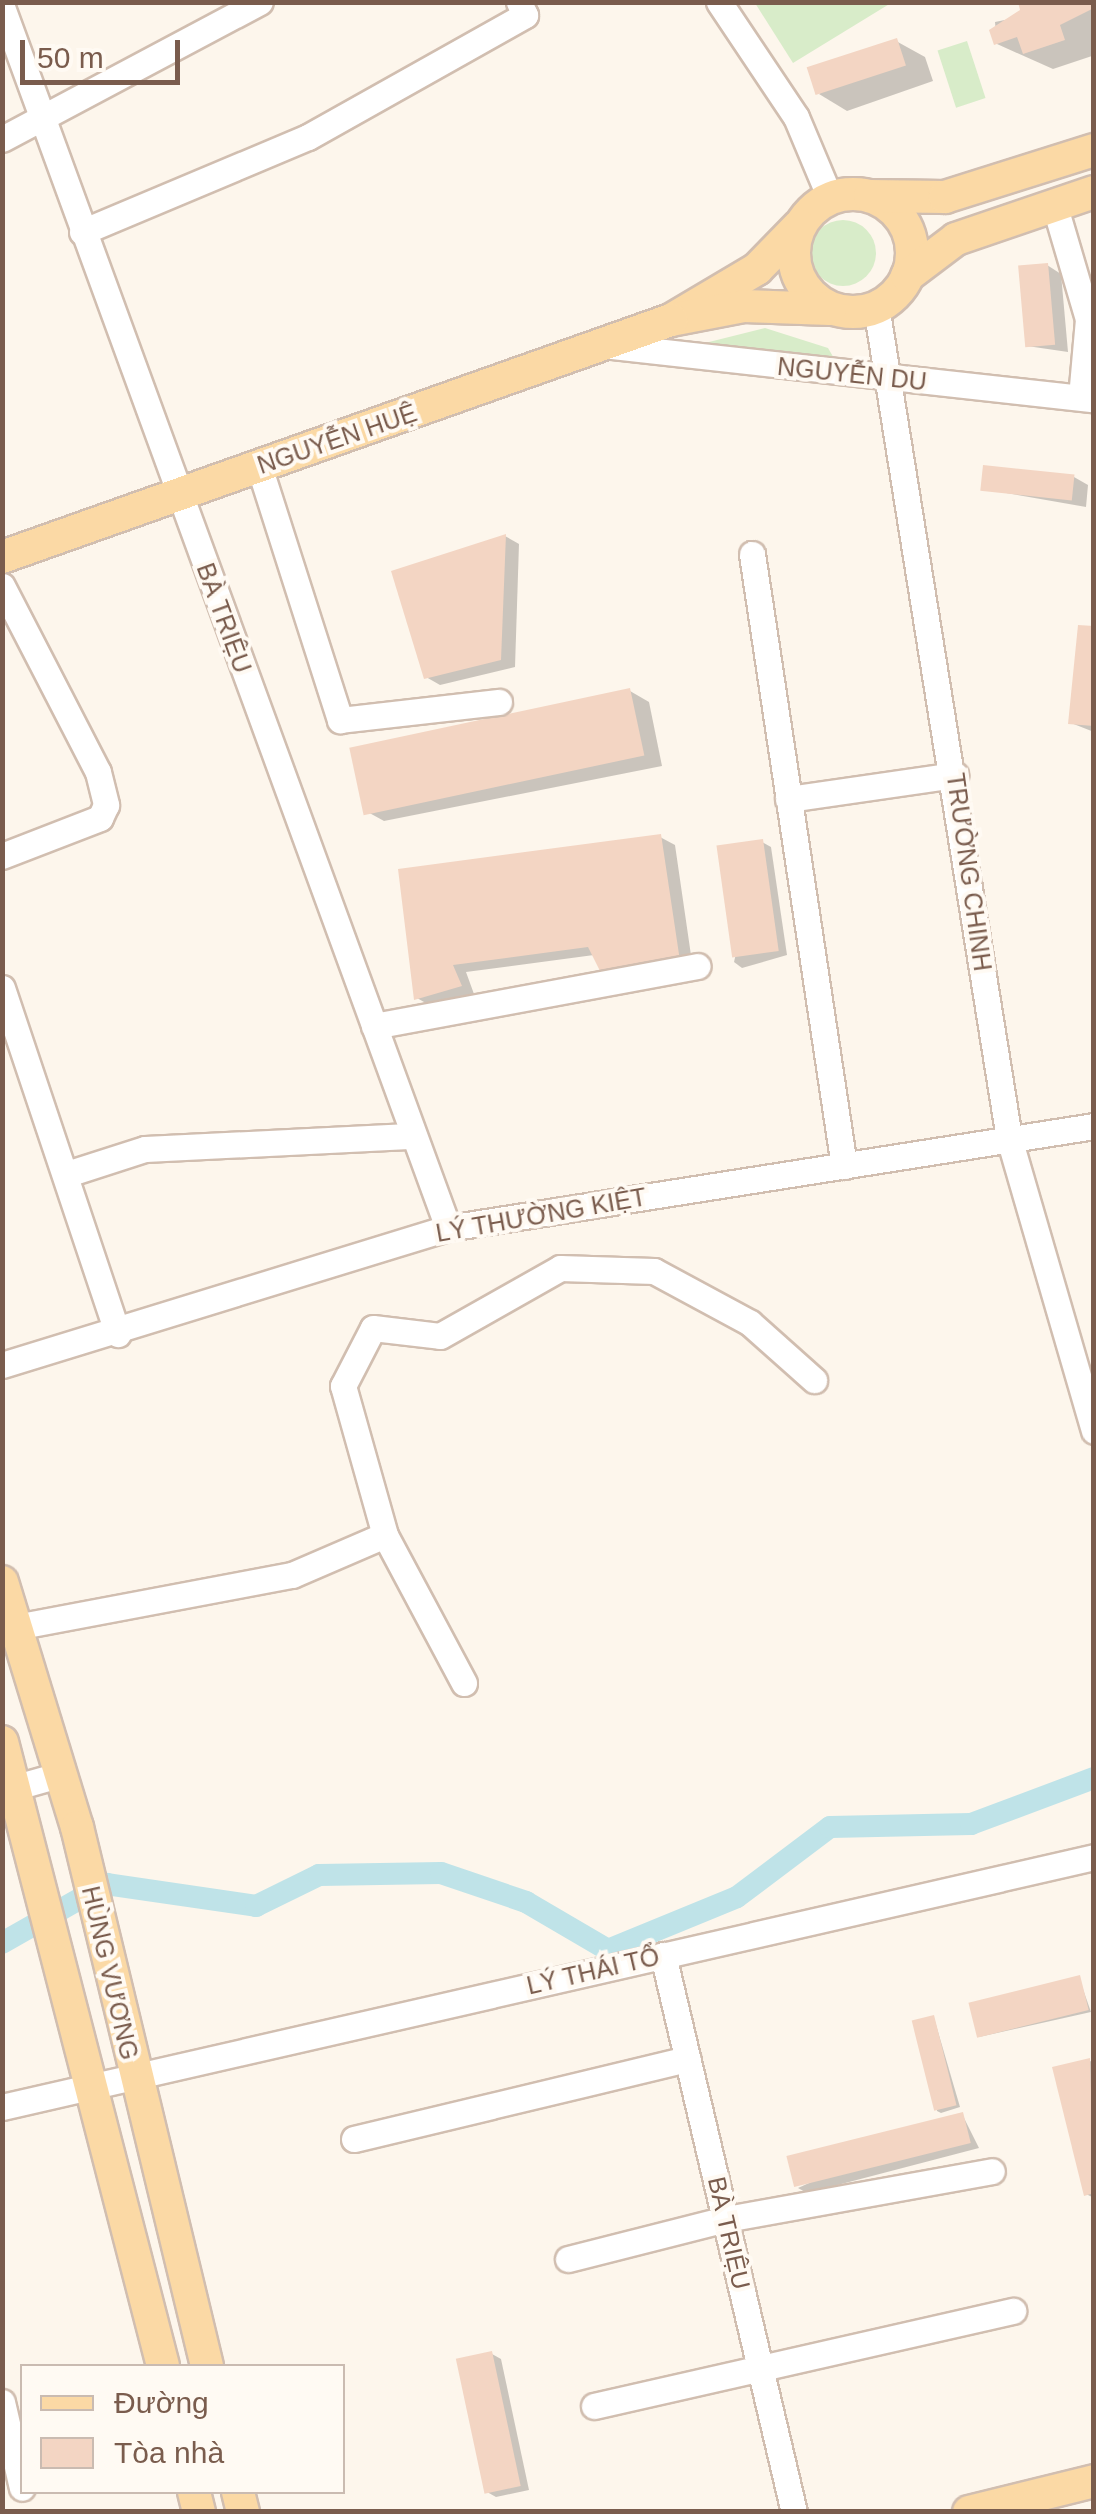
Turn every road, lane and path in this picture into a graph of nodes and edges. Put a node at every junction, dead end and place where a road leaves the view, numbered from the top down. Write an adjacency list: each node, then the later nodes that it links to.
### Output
1 (260, 2): 5 (street)
2 (519, 2): 13 (street)
3 (719, 2): 10 (street)
4 (2, 7): 5 (street, BÀ TRIỆU)
5 (42, 124): 6 (street); 13 (street, BÀ TRIỆU)
6 (2, 139)
7 (1092, 153): 9 (main road)
8 (1094, 192): 11 (main road)
9 (870, 196): 10 (main road); 14 (main road)
10 (830, 198): 12 (main road)
11 (1056, 207): 14 (main road); 17 (street)
12 (802, 222): 16 (main road); 18 (main road)
13 (82, 232): 23 (street, BÀ TRIỆU)
14 (907, 276): 15 (main road)
15 (876, 306): 16 (main road); 20 (street, TRƯỜNG CHINH)
16 (840, 310): 18 (main road)
17 (1090, 318): 21 (street)
18 (670, 320): 19 (main road, NGUYỄN HUỆ)
19 (611, 346): 20 (street, NGUYỄN DU); 22 (main road, NGUYỄN HUỆ)
20 (890, 378): 21 (street, NGUYỄN DU); 28 (street, TRƯỜNG CHINH)
21 (1087, 398)
22 (259, 466): 23 (main road, NGUYỄN HUỆ); 27 (street)
23 (179, 493): 25 (main road, NGUYỄN HUỆ); 33 (street, BÀ TRIỆU)
24 (752, 554): 29 (street)
25 (2, 556)
26 (2, 586): 30 (street)
27 (499, 702)
28 (955, 776): 29 (street); 36 (street, TRƯỜNG CHINH)
29 (788, 798): 37 (street)
30 (2, 856)
31 (696, 966): 33 (street)
32 (2, 988): 38 (street)
33 (374, 1026): 35 (street, BÀ TRIỆU)
34 (1094, 1126): 36 (street, LÝ THƯỜNG KIỆT)
35 (414, 1136): 38 (street); 39 (street, BÀ TRIỆU)
36 (1009, 1138): 37 (street, LÝ THƯỜNG KIỆT); 43 (street, TRƯỜNG CHINH)
37 (844, 1166): 39 (street, LÝ THƯỜNG KIỆT)
38 (67, 1174): 40 (street)
39 (448, 1228): 40 (street, LÝ THƯỜNG KIỆT)
40 (118, 1334): 41 (street, LÝ THƯỜNG KIỆT)
41 (2, 1365)
42 (814, 1380): 44 (street)
43 (1094, 1430)
44 (386, 1535): 46 (street); 47 (street)
45 (2, 1582): 46 (main road, HÙNG VƯƠNG)
46 (16, 1627): 49 (main road, HÙNG VƯƠNG)
47 (464, 1683)
48 (2, 1742): 50 (main road, HÙNG VƯƠNG)
49 (62, 1774): 50 (street); 54 (main road, HÙNG VƯƠNG)
50 (9, 1789): 55 (main road, HÙNG VƯƠNG)
51 (1094, 1856): 52 (street, LÝ THÁI TỔ)
52 (664, 1955): 53 (street, BÀ TRIỆU); 54 (street, LÝ THÁI TỔ)
53 (688, 2059): 57 (street); 59 (street, BÀ TRIỆU)
54 (133, 2077): 55 (street, LÝ THÁI TỔ); 63 (main road, HÙNG VƯƠNG)
55 (92, 2086): 56 (street, LÝ THÁI TỔ); 62 (main road, HÙNG VƯƠNG)
56 (2, 2107)
57 (354, 2139)
58 (992, 2171): 59 (street)
59 (726, 2219): 60 (street); 64 (street, BÀ TRIỆU)
60 (568, 2259)
61 (1013, 2311): 64 (street)
62 (162, 2364)
63 (206, 2364)
64 (760, 2366): 66 (street); 70 (street, BÀ TRIỆU)
65 (2, 2402): 67 (street)
66 (594, 2406)
67 (7, 2438): 68 (street)
68 (20, 2480)
69 (1094, 2481): 71 (main road)
70 (794, 2512)
71 (969, 2512)

